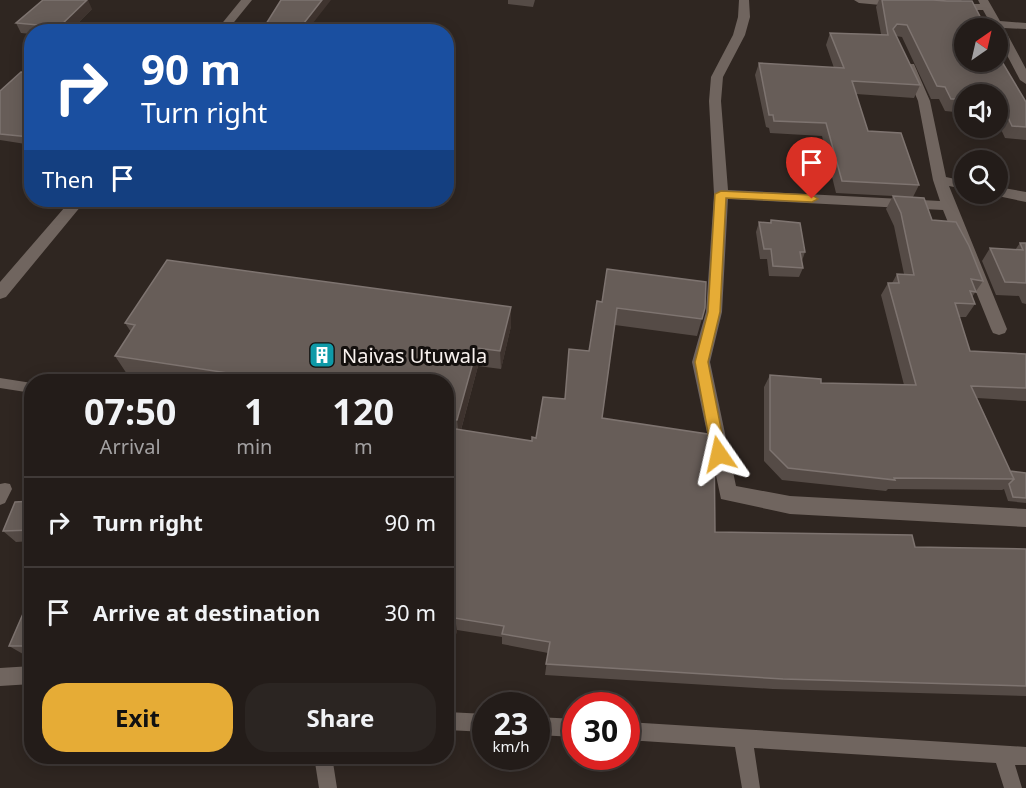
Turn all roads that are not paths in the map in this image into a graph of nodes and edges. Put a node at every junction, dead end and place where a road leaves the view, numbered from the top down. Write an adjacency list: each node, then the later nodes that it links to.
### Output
1 (247, 0): 8 (street)
2 (744, 0): 16 (street)
3 (859, 0): 4 (street)
4 (910, 3)
5 (986, 4): 6 (street); 7 (street)
6 (942, 8)
7 (994, 18)
8 (227, 24)
9 (1008, 25): 10 (street)
10 (1026, 26)
11 (1008, 45): 13 (street)
12 (906, 59): 14 (street)
13 (1026, 80)
14 (940, 180): 15 (street); 19 (street)
15 (954, 183)
16 (721, 194): 19 (street); 25 (street)
17 (1008, 194): 18 (street)
18 (1026, 197)
19 (949, 206): 22 (street)
20 (73, 207): 21 (street)
21 (0, 293)
22 (999, 329)
23 (0, 383): 24 (lane)
24 (24, 387)
25 (1026, 518)
26 (24, 676): 27 (lane)
27 (0, 677)
28 (454, 721): 29 (lane)
29 (472, 722)
30 (640, 732): 31 (lane)
31 (743, 738): 32 (lane); 36 (lane)
32 (1003, 755): 33 (lane); 37 (lane)
33 (1026, 756)
34 (324, 764): 35 (lane)
35 (328, 788)
36 (751, 788)
37 (1013, 788)

